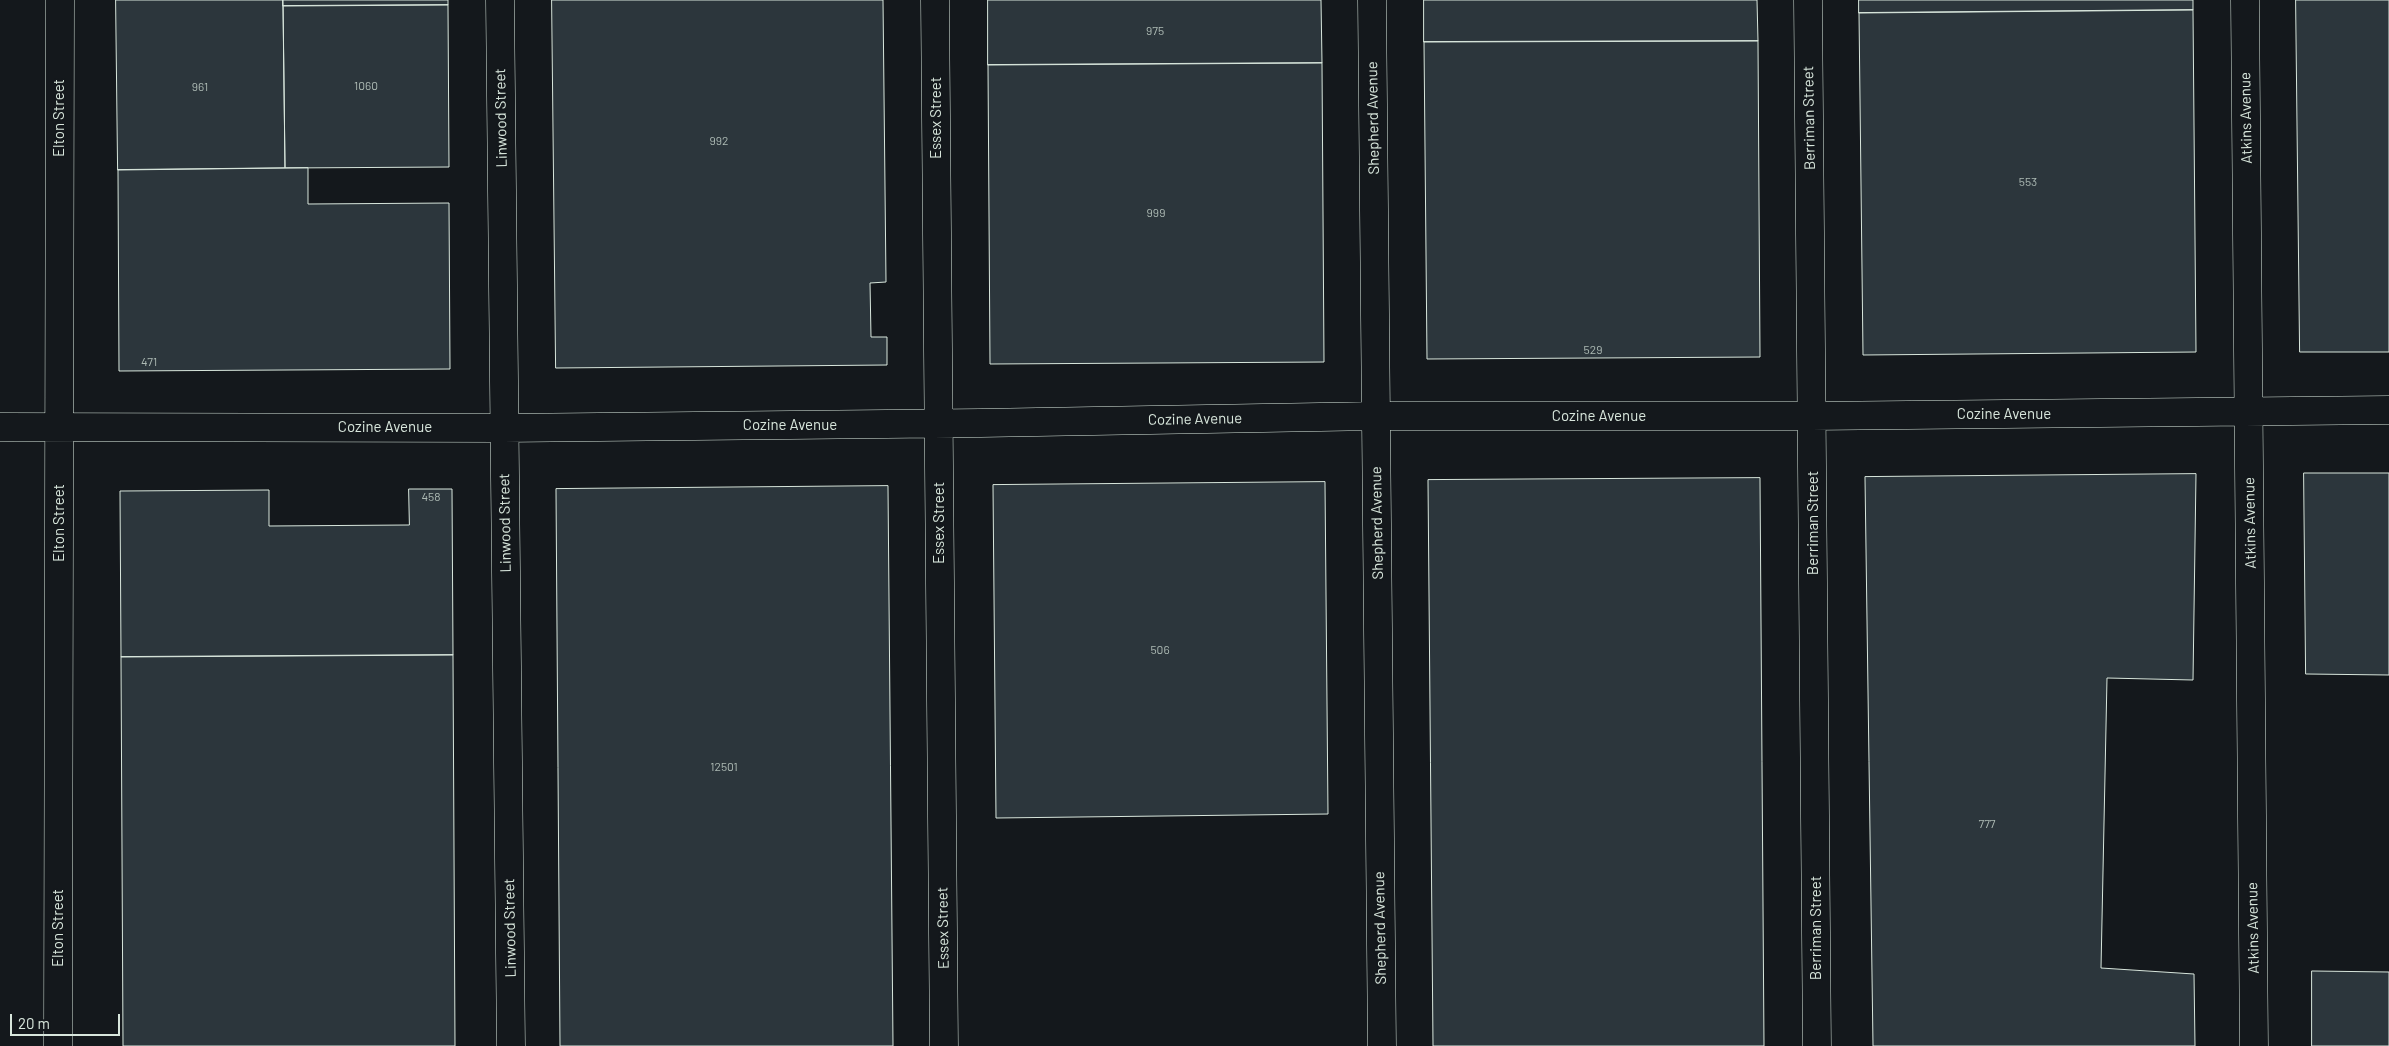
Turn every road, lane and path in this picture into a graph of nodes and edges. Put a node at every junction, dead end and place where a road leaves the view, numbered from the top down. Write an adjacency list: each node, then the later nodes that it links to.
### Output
1 (60, 0): 13 (street, Elton Street)
2 (500, 0): 14 (street, Linwood Street)
3 (935, 0): 11 (street, Essex Street)
4 (1372, 0): 9 (street, Shepherd Avenue)
5 (1808, 0): 10 (street, Berriman Street)
6 (2245, 0): 8 (street, Atkins Avenue)
7 (2389, 410): 8 (street, Cozine Avenue)
8 (2249, 413): 10 (street, Cozine Avenue); 20 (street, Atkins Avenue)
9 (1376, 416): 10 (street, Cozine Avenue); 11 (street, Cozine Avenue); 18 (street, Shepherd Avenue)
10 (1812, 416): 19 (street, Berriman Street)
11 (938, 424): 14 (street, Cozine Avenue); 17 (street, Essex Street)
12 (0, 427): 13 (street, Cozine Avenue)
13 (59, 427): 14 (street, Cozine Avenue); 15 (street, Elton Street)
14 (504, 428): 16 (street, Linwood Street)
15 (58, 1046)
16 (511, 1046)
17 (944, 1046)
18 (1382, 1046)
19 (1816, 1046)
20 (2254, 1046)

